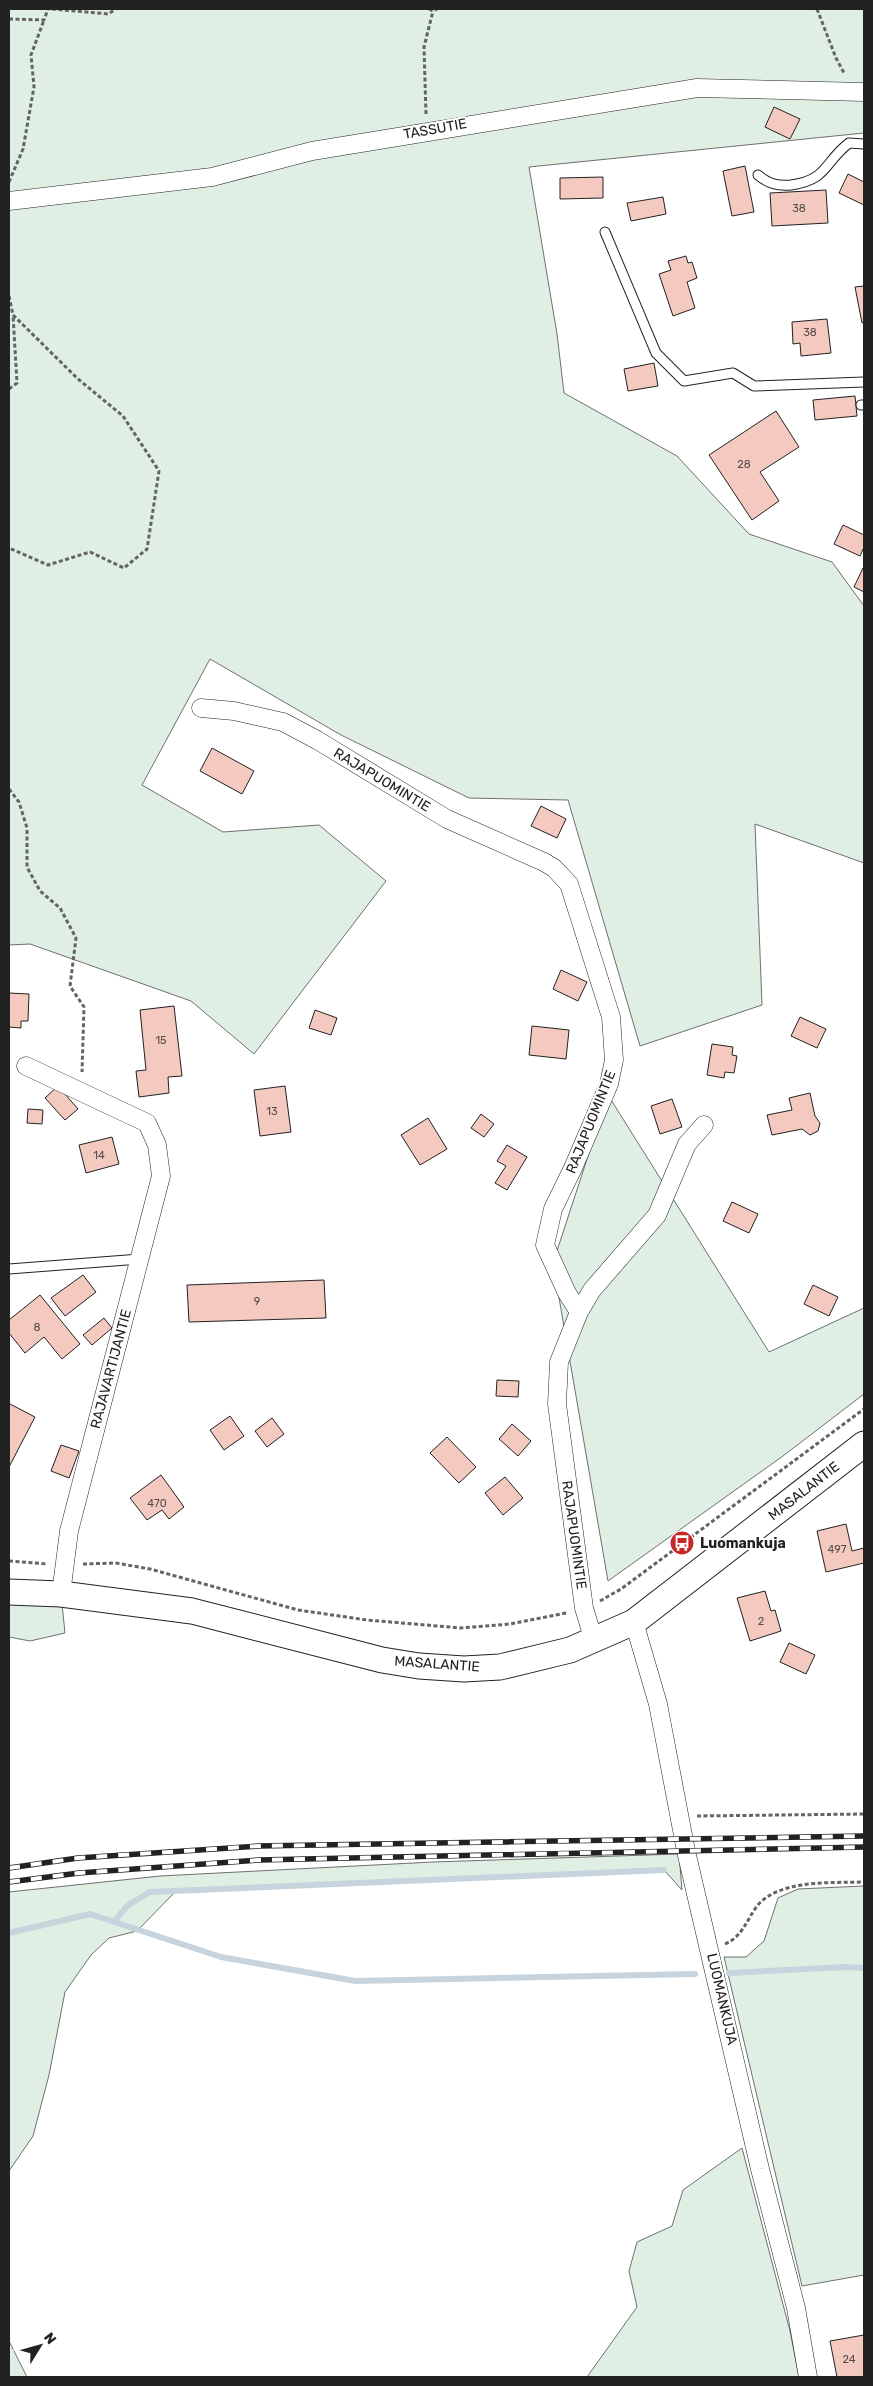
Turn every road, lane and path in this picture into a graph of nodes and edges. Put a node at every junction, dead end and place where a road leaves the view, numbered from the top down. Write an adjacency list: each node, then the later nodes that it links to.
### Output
1 (48, 9): 8 (path)
2 (52, 9): 3 (path)
3 (115, 9)
4 (429, 9): 6 (path)
5 (817, 9): 9 (path)
6 (435, 10): 10 (path)
7 (9, 19): 8 (path)
8 (44, 20): 13 (path)
9 (859, 91): 10 (street, TASSUTIE)
10 (426, 131): 14 (street, TASSUTIE)
11 (864, 144): 12 (lane)
12 (758, 175)
13 (9, 182)
14 (9, 201)
15 (605, 232): 18 (lane)
16 (9, 296): 17 (path)
17 (13, 315): 19 (path); 20 (path)
18 (864, 382)
19 (9, 389)
20 (9, 548)
21 (200, 708): 28 (street, RAJAPUOMINTIE)
22 (9, 789): 24 (path)
23 (26, 1066): 24 (street, RAJAVARTIJANTIE)
24 (84, 1094): 26 (street, RAJAVARTIJANTIE)
25 (704, 1125): 28 (street)
26 (140, 1259): 27 (lane); 32 (street, RAJAVARTIJANTIE)
27 (9, 1269)
28 (579, 1312): 35 (street, RAJAPUOMINTIE)
29 (864, 1409): 35 (path)
30 (864, 1444): 36 (street, MASALANTIE)
31 (9, 1561): 32 (path)
32 (65, 1565): 34 (street, RAJAVARTIJANTIE); 35 (path)
33 (9, 1592): 34 (street, MASALANTIE)
34 (61, 1594): 37 (street, MASALANTIE)
35 (584, 1608): 37 (street, RAJAPUOMINTIE)
36 (634, 1622): 37 (street, MASALANTIE); 39 (street, LUOMANKUJA)
37 (594, 1641)
38 (864, 1814): 39 (path)
39 (679, 1816): 41 (street, LUOMANKUJA)
40 (864, 1882): 41 (path)
41 (710, 1948): 42 (street, LUOMANKUJA)
42 (808, 2377)

